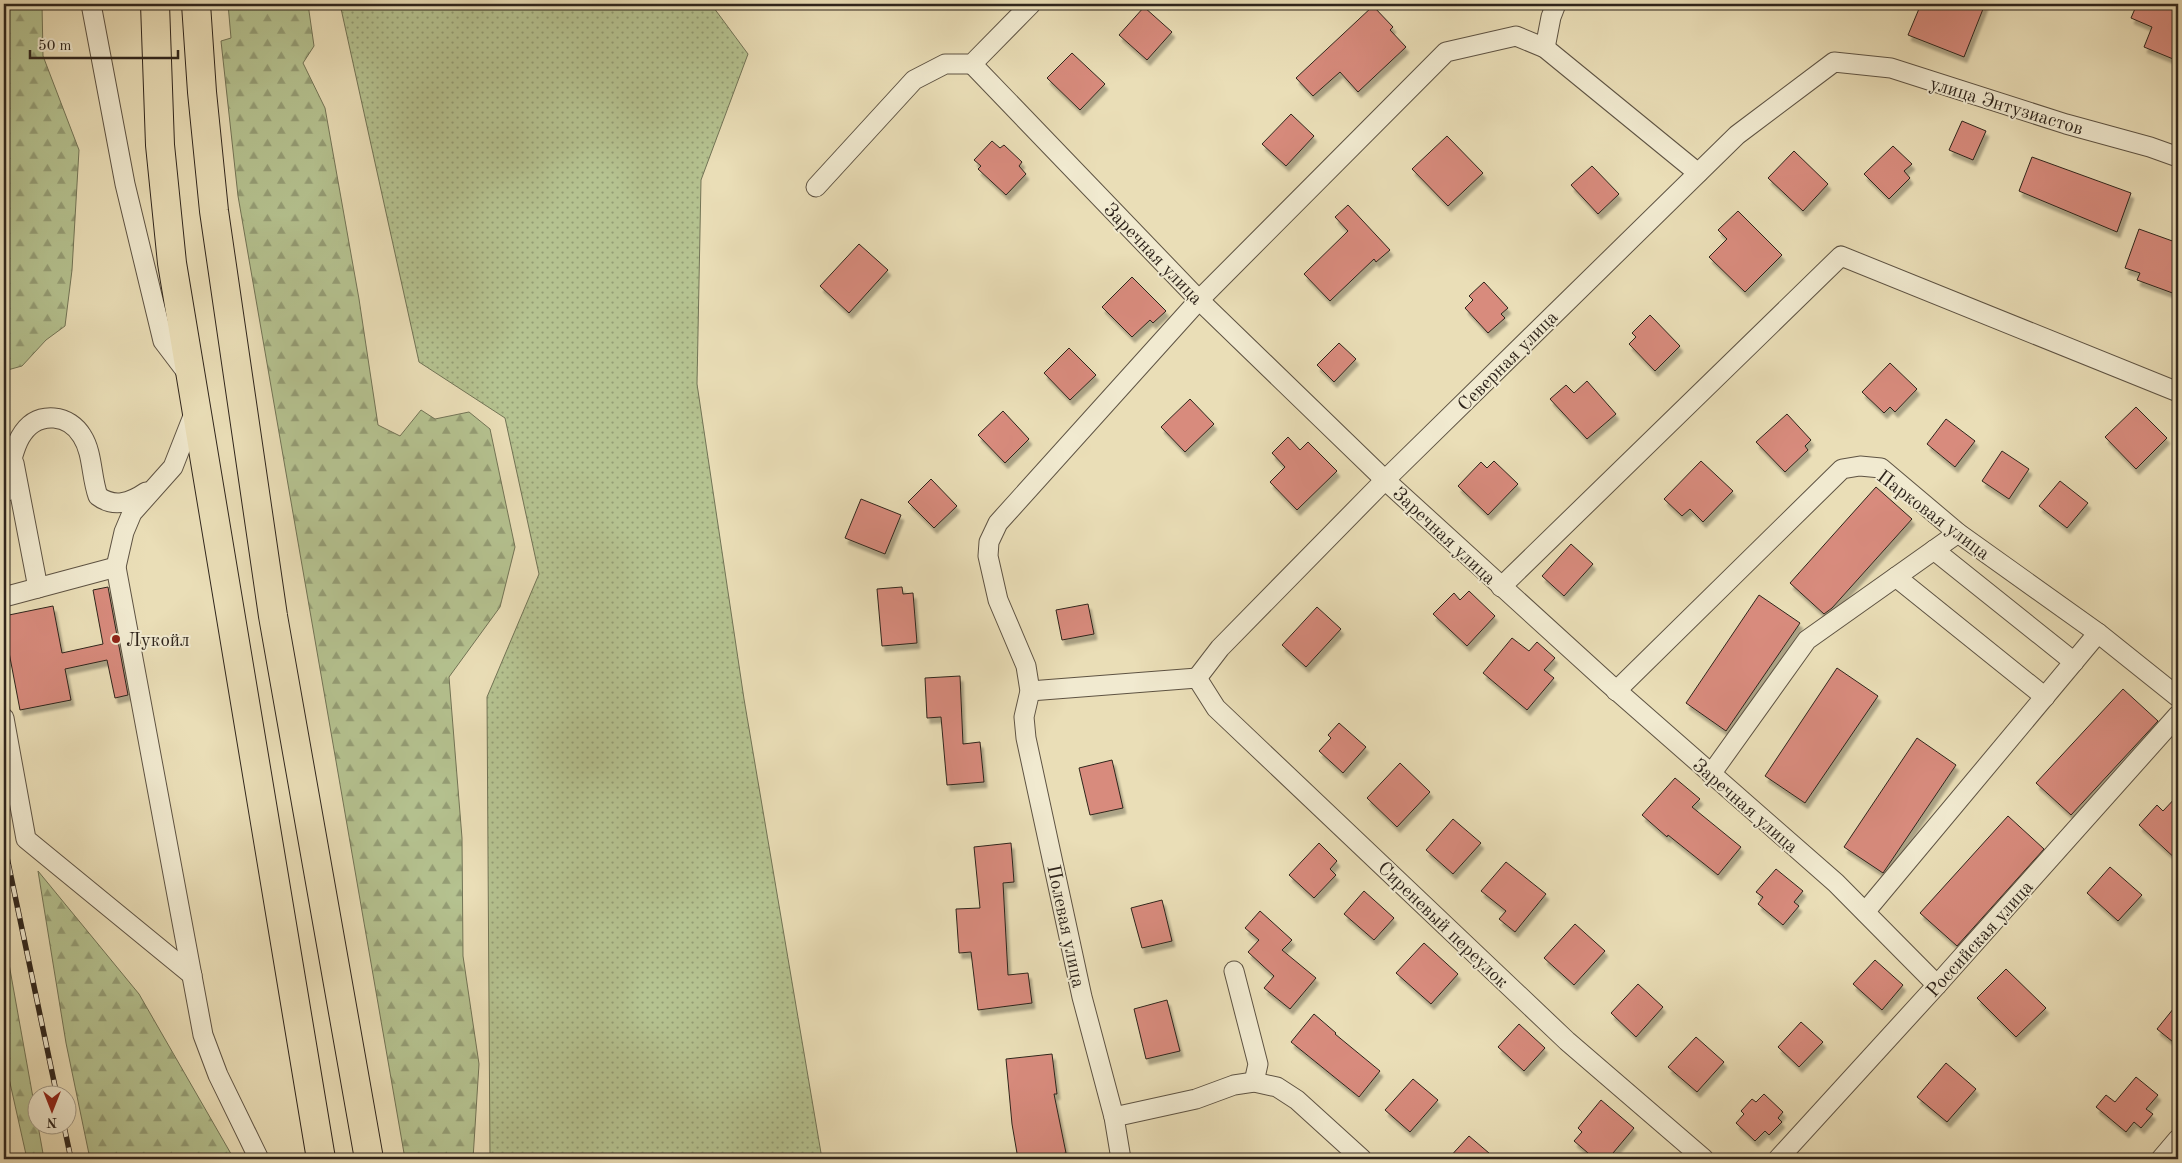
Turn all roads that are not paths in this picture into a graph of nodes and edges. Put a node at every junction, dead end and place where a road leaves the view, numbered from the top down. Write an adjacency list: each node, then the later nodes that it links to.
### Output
1 (91, 4): 13 (street)
2 (155, 4): 13 (highway)
3 (196, 4): 46 (highway)
4 (1031, 4): 8 (street)
5 (1556, 4): 6 (street)
6 (1545, 48): 10 (street); 12 (street)
7 (1834, 62): 9 (street, улица Энтузиастов); 10 (street, Северная улица)
8 (972, 64): 11 (street); 12 (street, Заречная улица)
9 (2178, 157)
10 (1698, 173): 17 (street, Северная улица)
11 (816, 186)
12 (1200, 300): 17 (street, Заречная улица); 30 (street)
13 (190, 378): 15 (highway)
14 (2178, 392): 24 (street)
15 (196, 409): 18 (street); 45 (highway)
16 (13, 457): 18 (street); 19 (street); 25 (street)
17 (1385, 480): 24 (street, Заречная улица); 29 (street, Северная улица)
18 (153, 487): 22 (street)
19 (4, 494)
20 (1958, 533): 21 (street); 27 (street, Парковая улица); 31 (street, Парковая улица)
21 (1934, 550): 23 (street); 28 (street)
22 (116, 567): 25 (street); 39 (street)
23 (1896, 577): 33 (street); 36 (street)
24 (1501, 587): 31 (street, Заречная улица)
25 (38, 588): 26 (street)
26 (4, 597)
27 (2098, 633): 28 (street); 32 (street, Парковая улица)
28 (2074, 662): 33 (street)
29 (1197, 678): 30 (street); 49 (street, Сиреневый переулок)
30 (1030, 691): 42 (street, Полевая улица)
31 (1616, 691): 36 (street, Заречная улица)
32 (2178, 696)
33 (2045, 697): 37 (street)
34 (2178, 715): 40 (street, Российская улица)
35 (4, 718): 39 (street)
36 (1711, 774): 37 (street, Заречная улица)
37 (1865, 912): 40 (street, Заречная улица)
38 (1234, 971): 41 (street)
39 (192, 975): 44 (street)
40 (1937, 985): 50 (street, Российская улица)
41 (1254, 1082): 42 (street); 48 (street)
42 (1114, 1117): 47 (street, Полевая улица)
43 (2178, 1138): 51 (street)
44 (259, 1159)
45 (321, 1159)
46 (369, 1159)
47 (1121, 1159)
48 (1362, 1159)
49 (1704, 1159)
50 (1778, 1159)
51 (2161, 1159)

